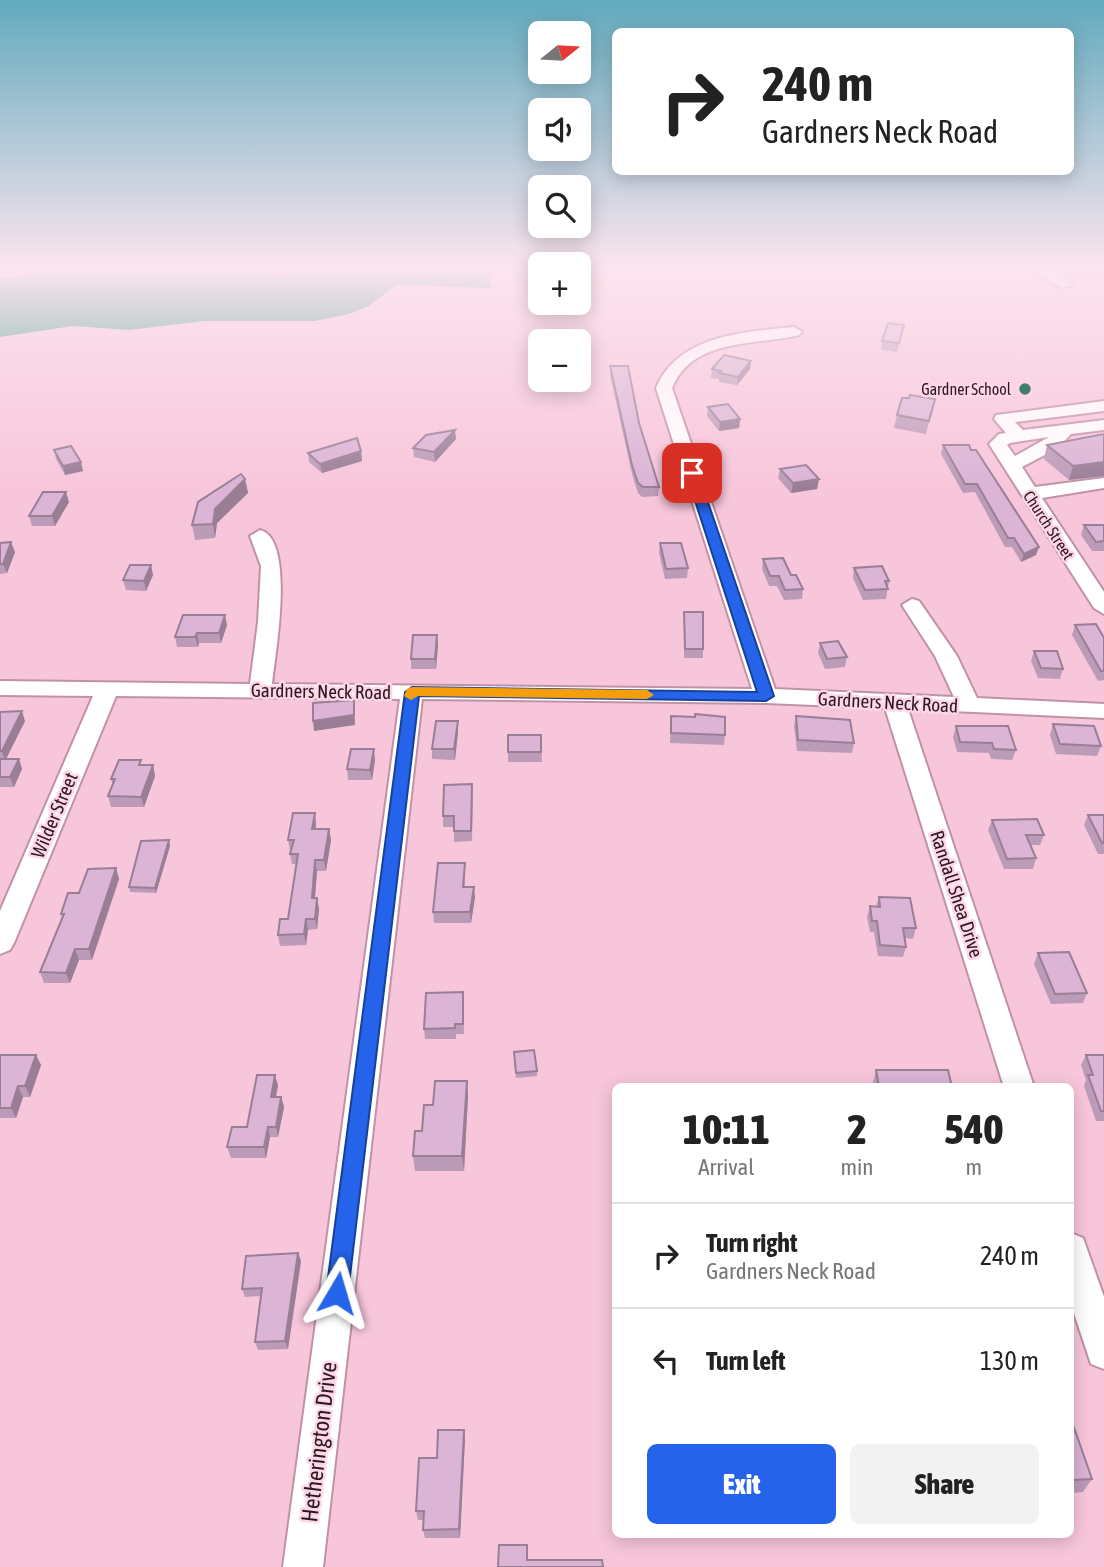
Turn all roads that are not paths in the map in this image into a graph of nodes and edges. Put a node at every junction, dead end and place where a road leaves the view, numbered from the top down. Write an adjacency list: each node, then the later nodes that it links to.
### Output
1 (737, 341): 16 (street)
2 (1104, 406): 5 (street)
3 (1104, 425): 4 (street)
4 (1067, 430): 5 (street); 6 (street)
5 (1019, 436): 6 (street, Church Street)
6 (1010, 466): 8 (street, Church Street)
7 (1104, 483): 8 (street)
8 (1028, 494): 11 (street, Church Street)
9 (260, 536): 14 (street)
10 (912, 605): 18 (street)
11 (1104, 608)
12 (0, 688): 13 (street, Gardners Neck Road)
13 (108, 688): 14 (street, Gardners Neck Road); 20 (street, Wilder Street)
14 (260, 690): 15 (street, Gardners Neck Road)
15 (412, 692): 16 (street, Gardners Neck Road); 24 (street, Hetherington Drive)
16 (766, 696): 17 (street, Gardners Neck Road)
17 (894, 702): 18 (street, Gardners Neck Road); 21 (street, Randall Shea Drive)
18 (969, 705): 19 (street, Gardners Neck Road)
19 (1104, 710)
20 (0, 943)
21 (1018, 1083)
22 (1074, 1258): 23 (street)
23 (1104, 1351)
24 (303, 1567)

